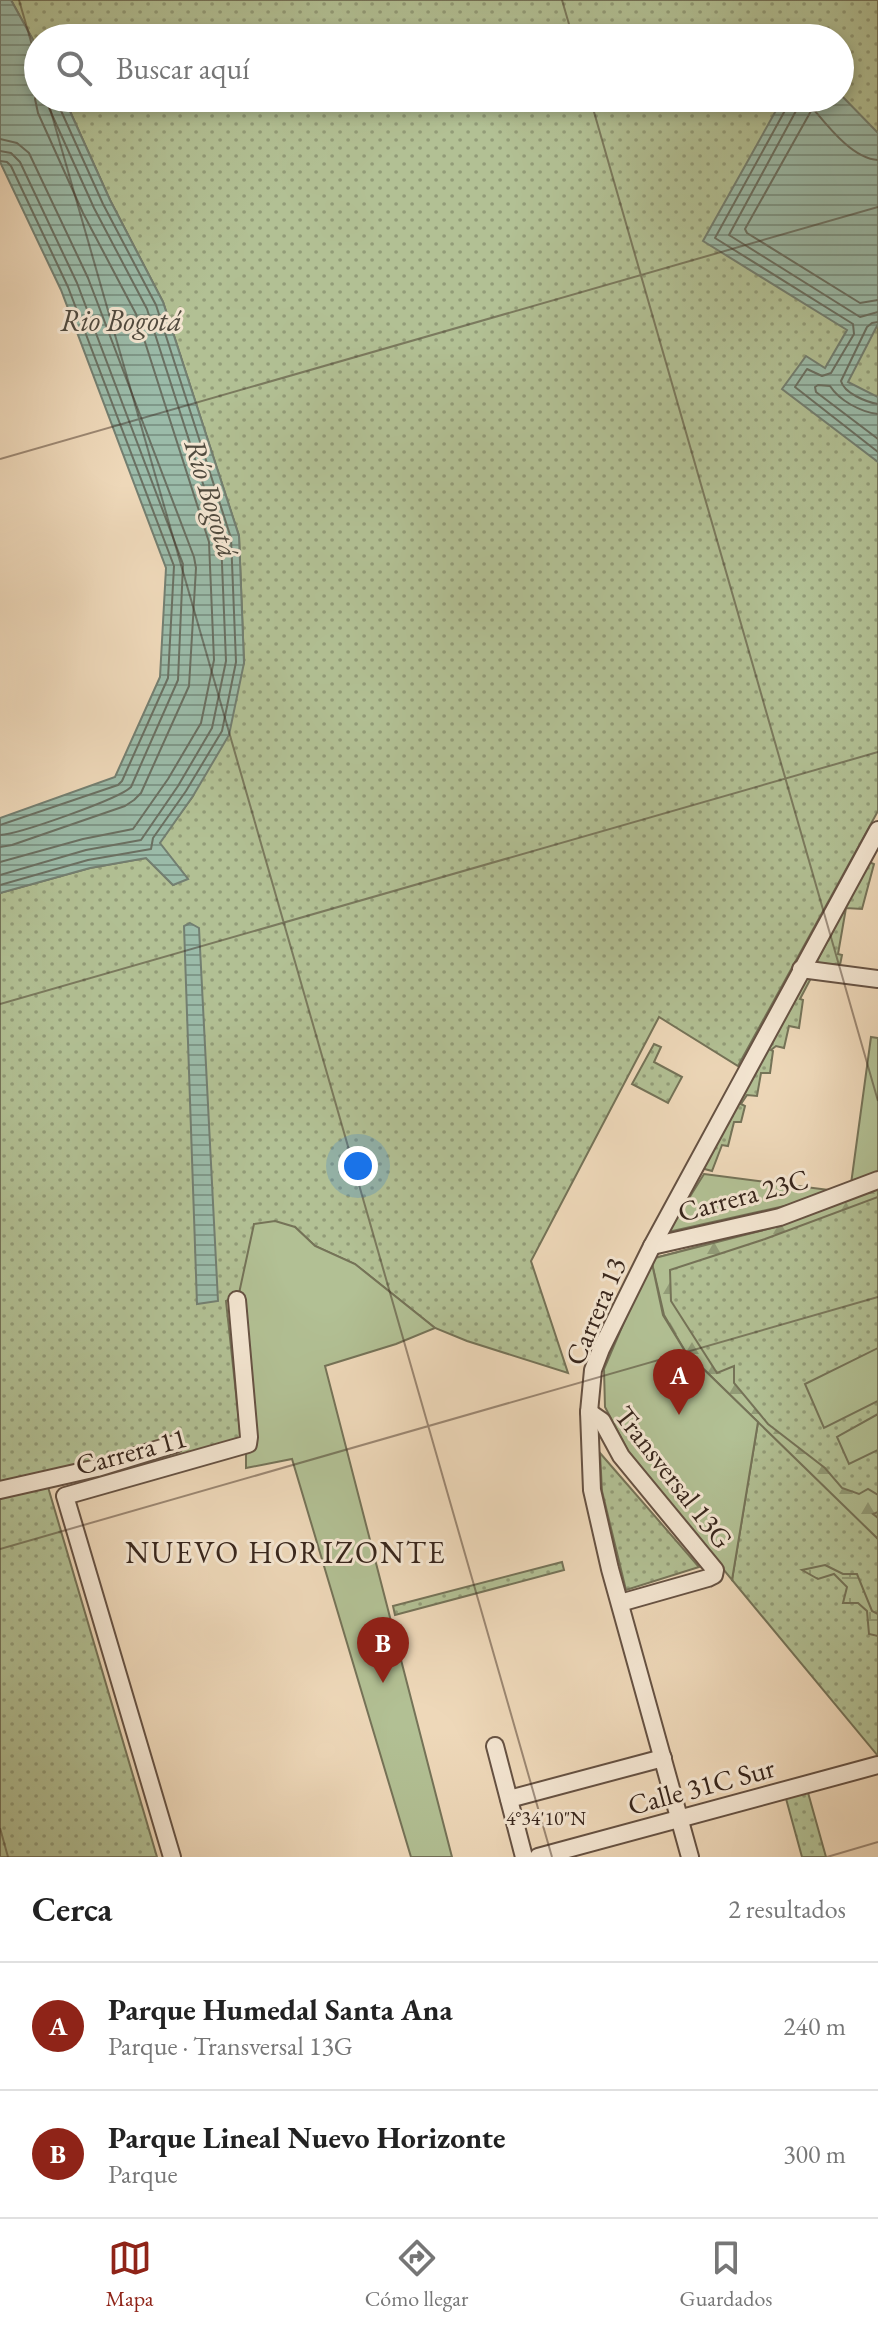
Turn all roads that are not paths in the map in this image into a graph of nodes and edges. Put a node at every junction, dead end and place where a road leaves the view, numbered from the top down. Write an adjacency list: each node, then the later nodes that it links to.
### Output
1 (878, 830): 2 (street, Carrera 13)
2 (870, 859): 3 (street, Carrera 13)
3 (801, 969): 4 (street); 6 (street, Carrera 13)
4 (878, 979)
5 (878, 1180): 6 (street, Carrera 23C)
6 (652, 1246): 8 (street, Carrera 13)
7 (237, 1300): 19 (street, Carrera 11)
8 (589, 1412): 9 (street, Transversal 13G); 11 (street, Carrera 13)
9 (612, 1439): 11 (street); 13 (street, Transversal 13G)
10 (175, 1444): 12 (street)
11 (590, 1447): 13 (street, Carrera 13)
12 (0, 1490)
13 (620, 1603): 15 (street, Carrera 13)
14 (495, 1746): 17 (street)
15 (663, 1758): 17 (street); 18 (street, Carrera 13)
16 (878, 1765): 18 (street, Calle 31C Sur)
17 (509, 1799): 20 (street)
18 (680, 1819): 21 (street, Calle 31C Sur); 22 (street, Carrera 13)
19 (172, 1857)
20 (524, 1857)
21 (538, 1857)
22 (690, 1857)

